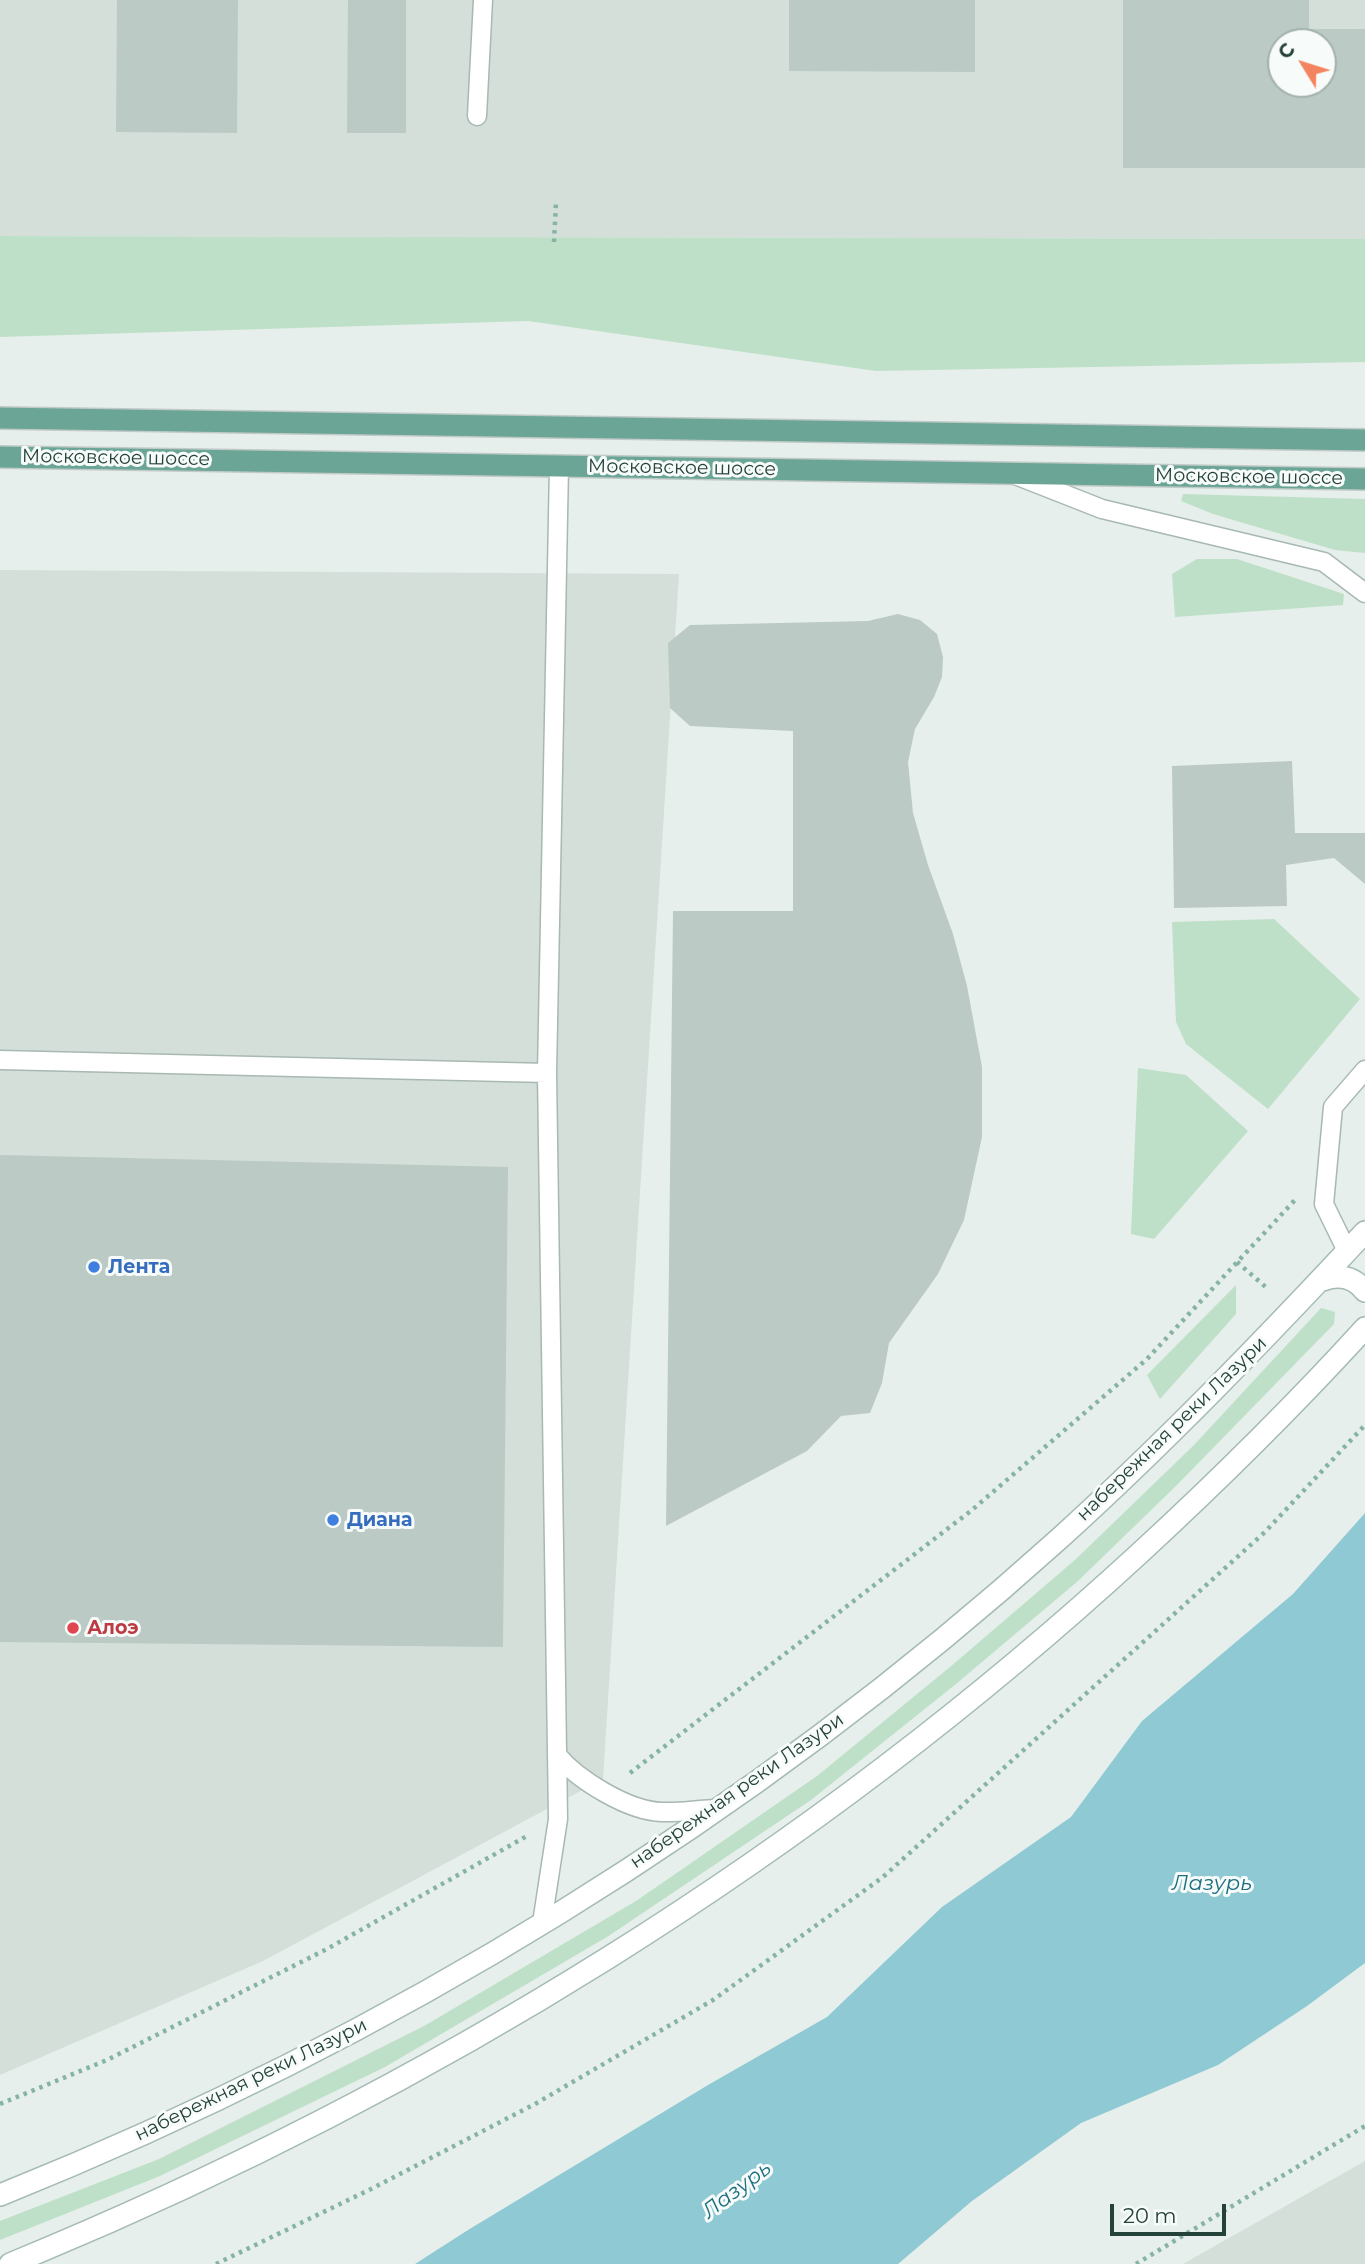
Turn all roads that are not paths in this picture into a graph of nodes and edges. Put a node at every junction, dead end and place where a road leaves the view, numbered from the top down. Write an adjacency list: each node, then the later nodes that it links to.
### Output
1 (483, 0): 2 (lane)
2 (477, 116)
3 (0, 418): 4 (main road, Московское шоссе)
4 (1365, 440)
5 (0, 457): 6 (main road, Московское шоссе)
6 (559, 466): 7 (main road, Московское шоссе); 12 (lane)
7 (1012, 473): 8 (main road, Московское шоссе); 9 (lane)
8 (1365, 479)
9 (1365, 593)
10 (0, 1060): 12 (lane)
11 (1365, 1070): 14 (lane)
12 (547, 1073): 18 (lane)
13 (1365, 1232): 14 (main road, набережная реки Лазури)
14 (1347, 1251): 15 (main road, набережная реки Лазури)
15 (1323, 1280): 16 (main road); 19 (main road, набережная реки Лазури)
16 (1365, 1291)
17 (1365, 1328): 22 (main road)
18 (557, 1755): 19 (lane); 20 (lane)
19 (718, 1809): 20 (main road, набережная реки Лазури)
20 (542, 1923): 21 (main road, набережная реки Лазури)
21 (0, 2195)
22 (10, 2264)

